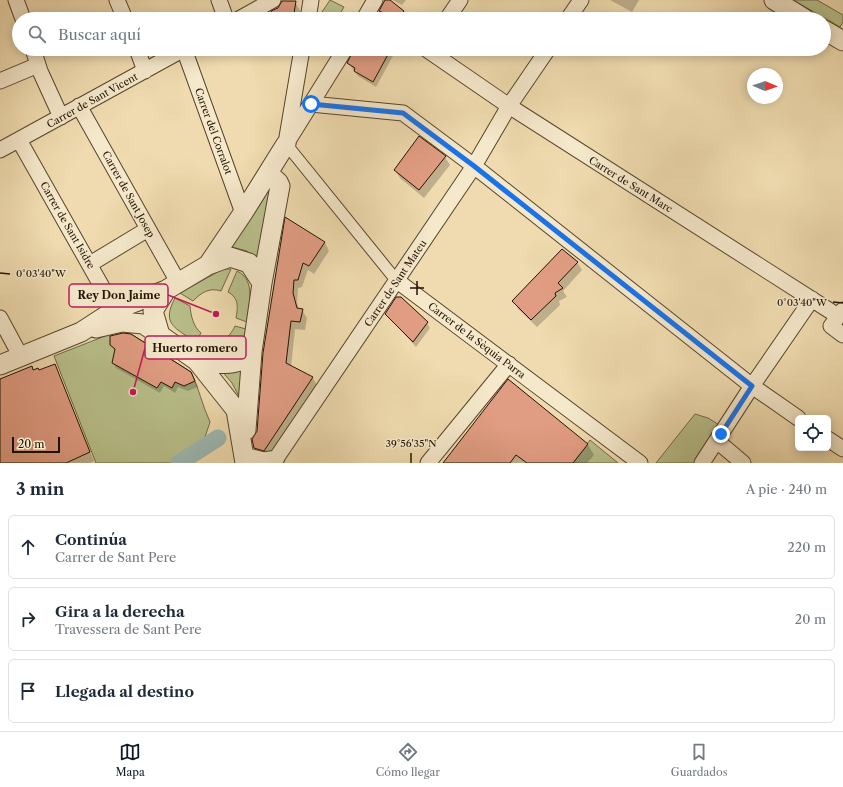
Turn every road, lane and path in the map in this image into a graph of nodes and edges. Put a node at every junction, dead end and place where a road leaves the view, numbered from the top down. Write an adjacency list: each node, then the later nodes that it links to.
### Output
1 (117, 0): 11 (street)
2 (219, 0): 12 (street)
3 (273, 0): 13 (street)
4 (311, 0): 14 (street)
5 (375, 0): 15 (street)
6 (460, 0): 16 (street)
7 (581, 0): 17 (street)
8 (774, 0): 18 (street)
9 (17, 2): 10 (street)
10 (20, 12)
11 (122, 12)
12 (223, 12)
13 (252, 12)
14 (309, 12)
15 (371, 12)
16 (452, 12)
17 (573, 12)
18 (794, 12)
19 (831, 34): 20 (street)
20 (843, 42)
21 (35, 56): 29 (street)
22 (140, 56): 30 (street)
23 (172, 56): 30 (street, Carrer de Sant Vicent)
24 (187, 56): 41 (street, Carrer del Corralot)
25 (301, 56): 37 (street)
26 (341, 56): 32 (street)
27 (436, 56): 34 (street, Carrer de Sant Marc)
28 (543, 56): 34 (street, Carrer de Sant Mateu)
29 (38, 65): 31 (street); 35 (street)
30 (145, 71): 33 (street, Carrer de Sant Vicent)
31 (0, 81)
32 (311, 104): 37 (street); 39 (street)
33 (79, 106): 35 (street, Carrer de Sant Vicent); 42 (street, Carrer de Sant Josep)
34 (510, 106): 39 (street, Carrer de Sant Mateu); 48 (street, Carrer de Sant Marc)
35 (61, 117): 36 (street, Carrer de Sant Vicent)
36 (19, 140): 38 (street, Carrer de Sant Vicent); 43 (street, Carrer de Sant Isidre)
37 (286, 144): 40 (street); 45 (street, Carrer de la Sèquia Parra)
38 (0, 150)
39 (474, 166): 45 (street, Carrer de Sant Mateu); 59 (street)
40 (268, 173): 41 (street); 46 (street)
41 (243, 213): 44 (street)
42 (148, 229): 43 (street); 47 (street, Carrer de Sant Josep)
43 (90, 264): 49 (street, Carrer de Sant Isidre)
44 (208, 265): 46 (street); 47 (street)
45 (396, 280): 58 (street, Carrer de la Sèquia Parra); 65 (street, Carrer de Sant Mateu)
46 (262, 283): 54 (street)
47 (172, 286): 49 (street); 53 (street)
48 (812, 299): 51 (street, Carrer de Sant Marc); 59 (street)
49 (115, 310): 52 (street)
50 (0, 318): 55 (street)
51 (839, 322)
52 (81, 332): 53 (street); 55 (street)
53 (160, 334): 56 (street)
54 (252, 352): 56 (street); 64 (street)
55 (21, 356): 57 (street)
56 (198, 361): 64 (street)
57 (0, 364)
58 (508, 364): 66 (street); 67 (street, Carrer de la Sèquia Parra)
59 (752, 386): 60 (street); 61 (street)
60 (795, 416)
61 (717, 441): 68 (street); 69 (street)
62 (831, 441): 63 (street)
63 (843, 449)
64 (244, 459): 65 (street, Carrer de Sant Mateu)
65 (278, 461)
66 (428, 463)
67 (640, 463)
68 (702, 463)
69 (743, 463)

